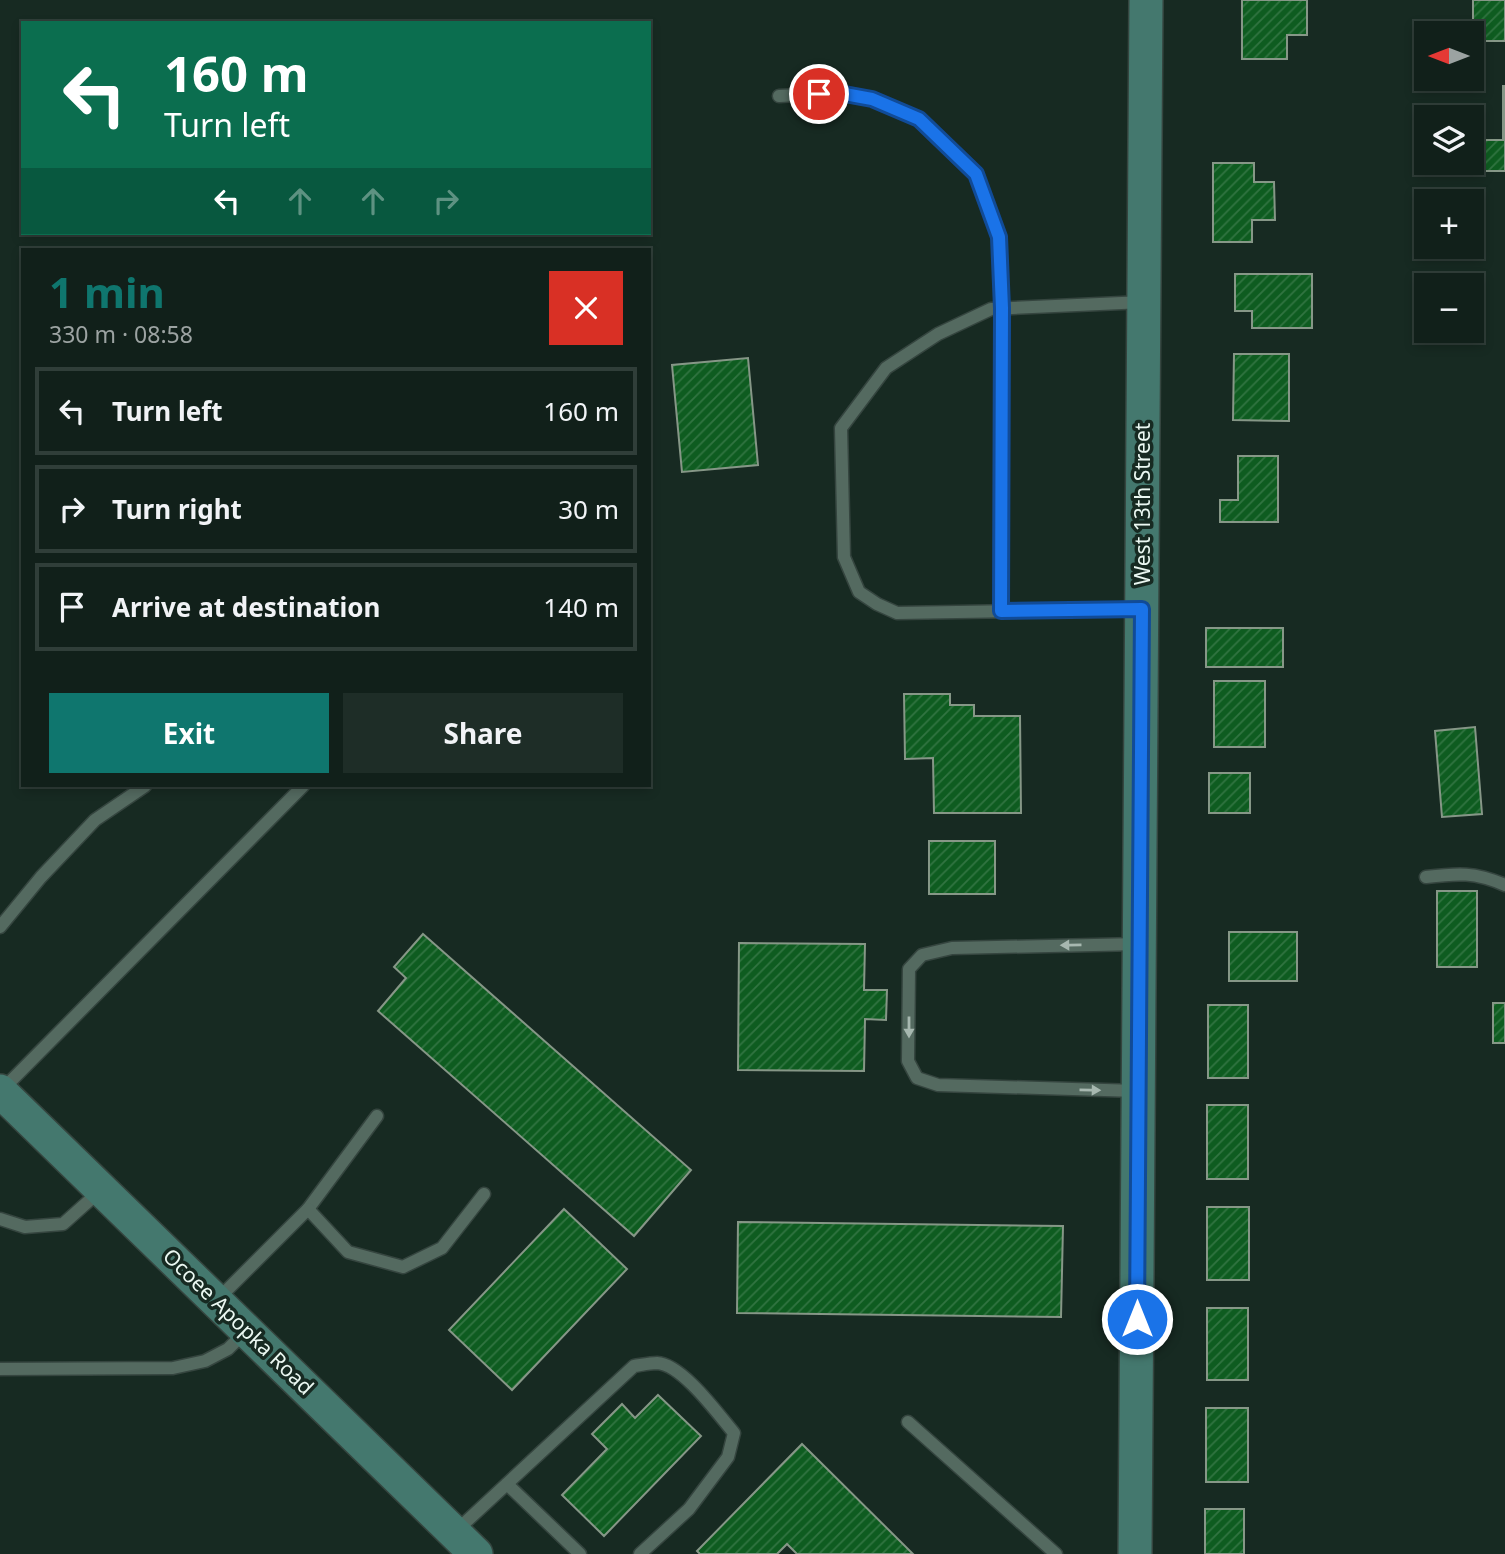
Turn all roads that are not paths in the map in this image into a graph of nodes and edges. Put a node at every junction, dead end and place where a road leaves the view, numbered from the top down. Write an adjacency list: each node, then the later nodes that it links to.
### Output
1 (1146, 0): 3 (street, West 13th Street)
2 (779, 96): 4 (lane)
3 (1144, 302): 4 (lane); 5 (street, West 13th Street)
4 (1002, 308): 6 (lane); 6 (lane)
5 (1142, 609): 6 (lane); 12 (street, West 13th Street)
6 (1001, 611)
7 (144, 787): 11 (lane)
8 (302, 787): 13 (lane)
9 (1426, 877): 10 (lane)
10 (1505, 884)
11 (0, 927)
12 (1139, 944): 14 (street, West 13th Street); 14 (lane, one-way to 14)
13 (0, 1091): 16 (street, Ocoee Apopka Road)
14 (1139, 1091): 29 (street, West 13th Street)
15 (377, 1116): 18 (lane)
16 (102, 1190): 19 (lane); 20 (street, Ocoee Apopka Road)
17 (484, 1194): 18 (lane)
18 (308, 1209): 20 (lane)
19 (0, 1219)
20 (216, 1301): 21 (street, Ocoee Apopka Road)
21 (246, 1330): 22 (lane); 25 (street, Ocoee Apopka Road)
22 (0, 1369)
23 (908, 1422): 28 (lane)
24 (507, 1484): 25 (lane); 26 (lane); 27 (lane)
25 (465, 1543)
26 (580, 1554)
27 (640, 1554)
28 (1056, 1554)
29 (1135, 1554)

